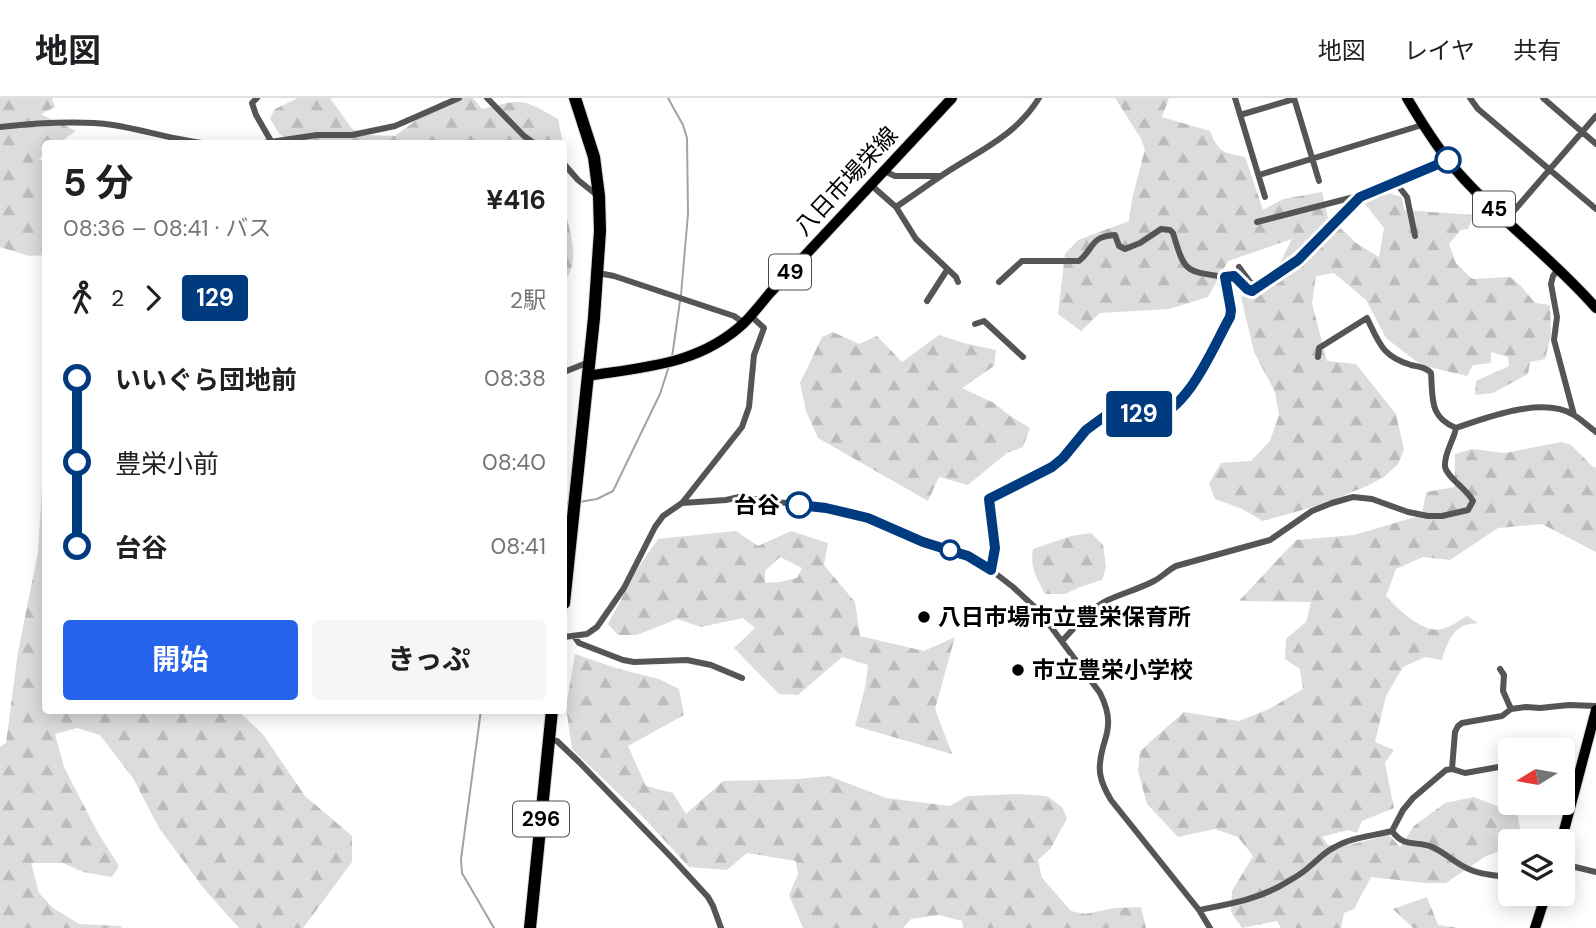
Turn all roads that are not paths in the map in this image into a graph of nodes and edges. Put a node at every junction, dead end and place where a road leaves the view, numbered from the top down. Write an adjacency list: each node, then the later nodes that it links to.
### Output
1 (257, 98): 18 (street)
2 (459, 98): 19 (street)
3 (487, 98): 20 (street)
4 (575, 98): 32 (highway)
5 (953, 98): 26 (main road, 八日市場栄線 / 49)
6 (1039, 98): 28 (street)
7 (1235, 98): 12 (street)
8 (1407, 98): 14 (main road, 45)
9 (1470, 98): 24 (street)
10 (1543, 98): 16 (street)
11 (1294, 99): 12 (street); 22 (street)
12 (1240, 115): 27 (street)
13 (1596, 116): 16 (street)
14 (1422, 125): 22 (street); 23 (main road, 45)
15 (0, 127): 17 (street)
16 (1582, 132): 21 (street); 24 (street)
17 (182, 140)
18 (270, 140)
19 (298, 140)
20 (530, 140)
21 (1596, 144)
22 (1312, 159): 27 (street); 29 (street)
23 (1448, 160): 30 (street); 37 (main road, 45)
24 (1550, 169): 36 (street); 37 (street)
25 (567, 171): 32 (street)
26 (884, 171): 28 (street); 31 (main road, 八日市場栄線 / 49)
27 (1259, 175): 33 (street)
28 (941, 176): 35 (street)
29 (1319, 181)
30 (1395, 182): 34 (street); 39 (street)
31 (871, 185): 35 (street); 50 (main road, 八日市場栄線 / 49)
32 (599, 196): 43 (highway)
33 (1265, 197)
34 (1360, 197): 38 (street); 47 (street)
35 (896, 207): 42 (street)
36 (1596, 209)
37 (1506, 220): 41 (main road, 45)
38 (1257, 222)
39 (1415, 236)
40 (1239, 267): 47 (street)
41 (1558, 269): 49 (main road, 45); 57 (street)
42 (947, 270): 45 (street); 48 (street)
43 (598, 273): 50 (street); 54 (highway)
44 (1225, 277): 46 (street); 47 (street); 61 (street)
45 (958, 282)
46 (999, 282)
47 (1259, 287)
48 (927, 300)
49 (1596, 308)
50 (747, 319): 56 (main road, 八日市場栄線 / 49); 60 (street)
51 (975, 324): 53 (street)
52 (1318, 356): 58 (street)
53 (1023, 357)
54 (589, 362): 55 (street); 56 (highway)
55 (567, 371)
56 (587, 376): 62 (highway)
57 (1574, 415): 58 (street); 59 (street)
58 (1456, 428): 65 (street)
59 (1596, 432)
60 (682, 503): 61 (street); 63 (street)
61 (991, 570): 65 (street)
62 (567, 573)
63 (574, 636): 64 (street); 67 (street)
64 (567, 637)
65 (1063, 640): 82 (street)
66 (1500, 668): 69 (street)
67 (742, 678)
68 (1596, 708): 69 (street); 75 (main road)
69 (1511, 709): 73 (street)
70 (552, 714): 71 (highway, 296)
71 (549, 740): 83 (highway, 296); 84 (street)
72 (1498, 767): 73 (street)
73 (1452, 769): 77 (street)
74 (1575, 773): 75 (street)
75 (1579, 774): 76 (main road)
76 (1564, 829)
77 (1392, 831): 80 (street); 82 (street)
78 (1575, 867): 79 (street)
79 (1596, 872)
80 (1498, 875)
81 (1542, 906): 86 (main road)
82 (1199, 910): 85 (street)
83 (530, 928)
84 (721, 928)
85 (1210, 928)
86 (1535, 928)

